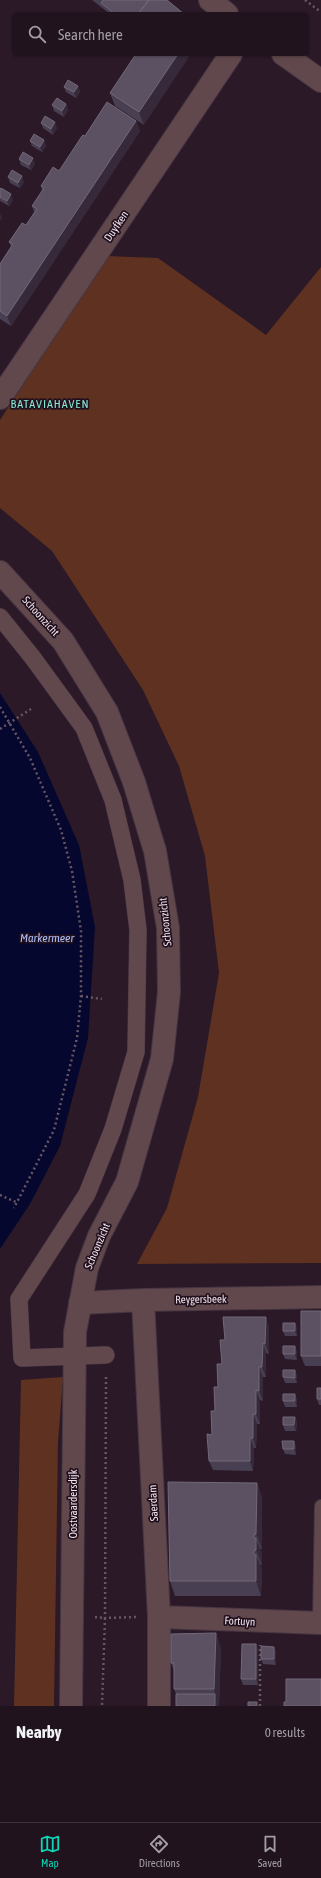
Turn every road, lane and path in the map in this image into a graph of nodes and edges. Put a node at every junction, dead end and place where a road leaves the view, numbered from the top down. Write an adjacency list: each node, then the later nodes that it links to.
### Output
1 (210, 0): 3 (street)
2 (305, 0): 4 (path)
3 (225, 12)
4 (321, 12)
5 (230, 56): 8 (street, Duyfken)
6 (285, 56): 7 (street)
7 (321, 81)
8 (0, 398)
9 (0, 572): 22 (street, Schoonzicht)
10 (0, 617): 24 (street)
11 (0, 708): 13 (path)
12 (31, 708): 13 (path)
13 (10, 723): 14 (path); 15 (path)
14 (0, 729)
15 (81, 996): 16 (path); 18 (path)
16 (102, 999)
17 (0, 1195): 18 (path)
18 (18, 1203): 19 (path)
19 (14, 1208)
20 (321, 1297): 21 (street, Reygersbeek)
21 (143, 1300): 22 (street, Reygersbeek); 27 (street, Saerdam)
22 (80, 1303): 24 (street, Oostvaardersdijk)
23 (106, 1355): 24 (street); 28 (path)
24 (74, 1357): 26 (street, Oostvaardersdijk)
25 (321, 1506): 30 (lane)
26 (73, 1616): 28 (path); 31 (street, Oostvaardersdijk)
27 (159, 1617): 28 (path); 29 (street, Fortuyn); 33 (street, Saerdam)
28 (105, 1618): 32 (path)
29 (260, 1622): 30 (street, Fortuyn); 34 (path)
30 (320, 1623)
31 (71, 1706)
32 (102, 1706)
33 (159, 1706)
34 (260, 1706)

